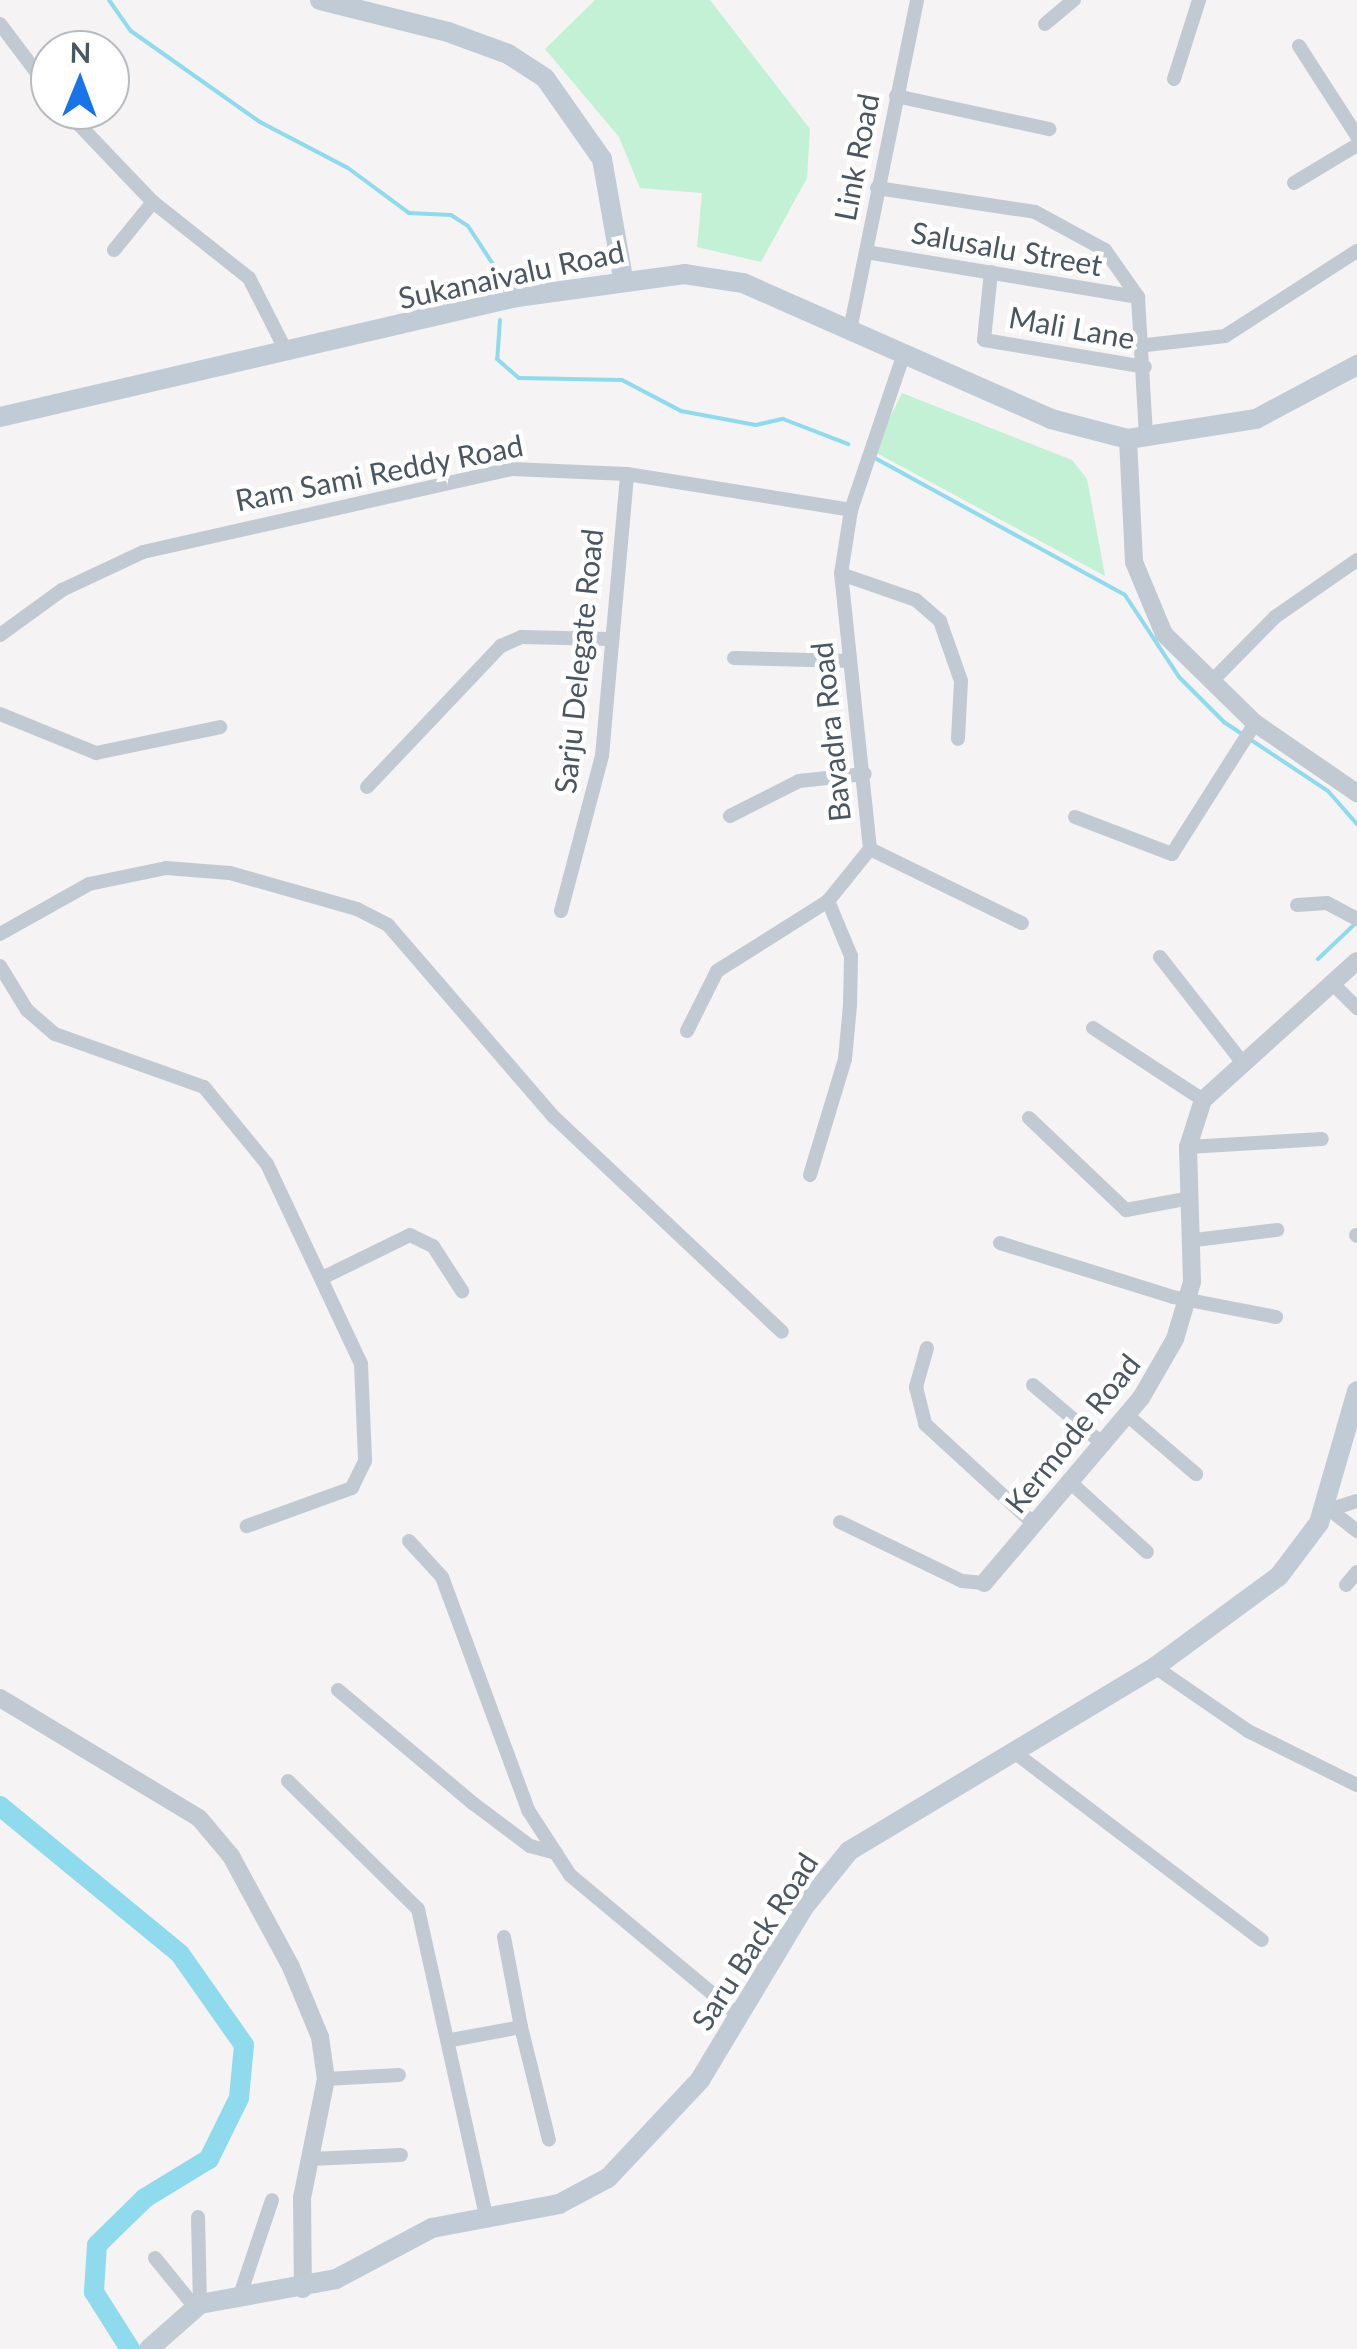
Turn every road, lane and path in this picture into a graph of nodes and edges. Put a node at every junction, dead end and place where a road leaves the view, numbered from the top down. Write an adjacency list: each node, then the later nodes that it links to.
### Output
1 (320, 0): 5 (main road)
2 (916, 0): 11 (street, Link Road)
3 (1074, 0): 7 (street)
4 (1199, 0): 10 (street)
5 (388, 7): 23 (main road)
6 (0, 24): 9 (street)
7 (1045, 24)
8 (1299, 46): 14 (street)
9 (30, 64)
10 (1174, 79)
11 (896, 96): 12 (street); 17 (street, Link Road)
12 (1049, 128)
13 (84, 130): 18 (street)
14 (1357, 136)
15 (1357, 145): 16 (street)
16 (1294, 184)
17 (878, 188): 20 (street, Link Road); 24 (street)
18 (153, 202): 19 (street); 27 (street)
19 (114, 250)
20 (866, 252): 22 (street, Salusalu Street); 25 (street, Link Road)
21 (1357, 252): 26 (street)
22 (991, 272): 24 (street, Salusalu Street); 30 (street, Mali Lane)
23 (624, 278): 25 (main road, Sukanaivalu Road); 27 (main road, Sukanaivalu Road)
24 (1138, 298): 26 (street)
25 (852, 326): 28 (main road, Sukanaivalu Road)
26 (1146, 345): 30 (street)
27 (286, 352): 31 (main road, Sukanaivalu Road)
28 (904, 354): 32 (main road, Sukanaivalu Road); 34 (street, Bavadra Road)
29 (1357, 365): 32 (main road, Sukanaivalu Road)
30 (1145, 367): 32 (street)
31 (0, 417)
32 (1137, 438): 41 (street)
33 (627, 474): 34 (street, Ram Sami Reddy Road); 37 (street, Ram Sami Reddy Road); 38 (street, Sarju Delegate Road)
34 (851, 510): 36 (street, Bavadra Road)
35 (1357, 560): 41 (street)
36 (840, 574): 40 (street, Bavadra Road); 45 (street)
37 (0, 634)
38 (608, 640): 47 (street); 54 (street, Sarju Delegate Road)
39 (734, 658): 40 (street)
40 (850, 661): 46 (street, Bavadra Road)
41 (1211, 682): 44 (street)
42 (0, 714): 43 (street)
43 (220, 728)
44 (1249, 735): 48 (street); 50 (street)
45 (958, 739)
46 (865, 774): 49 (street); 51 (street, Bavadra Road)
47 (367, 786)
48 (1357, 793)
49 (730, 816)
50 (1076, 818)
51 (870, 849): 52 (street, Bavadra Road); 56 (street)
52 (828, 901): 64 (street, Bavadra Road); 70 (street)
53 (1297, 905): 55 (street)
54 (561, 911)
55 (1357, 919)
56 (1022, 923)
57 (0, 934): 79 (street)
58 (1160, 958): 65 (street)
59 (1357, 961): 61 (street, Kermode Road)
60 (0, 966): 75 (street)
61 (1334, 984): 62 (street); 65 (street, Kermode Road)
62 (1357, 1008)
63 (1093, 1028): 66 (street)
64 (687, 1031)
65 (1242, 1062): 66 (street, Kermode Road)
66 (1204, 1100): 69 (street, Kermode Road)
67 (1030, 1118): 71 (street)
68 (1322, 1138): 69 (street)
69 (1188, 1146): 71 (street, Kermode Road)
70 (810, 1175)
71 (1190, 1198): 73 (street, Kermode Road)
72 (1277, 1230): 73 (street)
73 (1195, 1240): 77 (street, Kermode Road)
74 (1000, 1243): 77 (street)
75 (322, 1278): 76 (street); 91 (street)
76 (462, 1290)
77 (1190, 1299): 78 (street); 83 (street, Kermode Road)
78 (1276, 1317)
79 (782, 1332)
80 (928, 1348): 90 (street)
81 (1033, 1385): 84 (street)
82 (1357, 1391): 88 (main road, Saru Back Road)
83 (1126, 1415): 84 (street, Kermode Road); 85 (street)
84 (1104, 1444): 86 (street, Kermode Road)
85 (1196, 1474)
86 (1070, 1482): 90 (street, Kermode Road); 94 (street)
87 (1357, 1501): 88 (street)
88 (1329, 1508): 92 (street); 98 (main road, Saru Back Road)
89 (840, 1522): 96 (street)
90 (1034, 1524): 96 (street, Kermode Road)
91 (247, 1526)
92 (1357, 1531)
93 (409, 1541): 104 (street)
94 (1146, 1552)
95 (1357, 1572): 97 (street)
96 (984, 1583)
97 (1346, 1585)
98 (1155, 1667): 101 (main road, Saru Back Road); 103 (street)
99 (338, 1690): 104 (street)
100 (0, 1698): 111 (street)
101 (1014, 1752): 106 (street); 107 (main road, Saru Back Road)
102 (288, 1780): 109 (street)
103 (1357, 1785)
104 (556, 1854): 107 (street)
105 (504, 1937): 108 (street)
106 (1262, 1940)
107 (740, 2016): 116 (main road, Saru Back Road)
108 (521, 2027): 109 (street); 112 (street)
109 (451, 2040): 116 (street)
110 (400, 2075): 111 (street)
111 (326, 2079): 114 (street)
112 (549, 2140)
113 (401, 2155): 114 (street)
114 (310, 2159): 119 (street)
115 (272, 2200): 120 (street)
116 (486, 2216): 119 (main road, Saru Back Road)
117 (198, 2217): 121 (street)
118 (155, 2258): 121 (street)
119 (303, 2288): 120 (main road, Saru Back Road)
120 (240, 2296): 121 (main road, Saru Back Road)
121 (197, 2305): 122 (main road)
122 (152, 2346)

